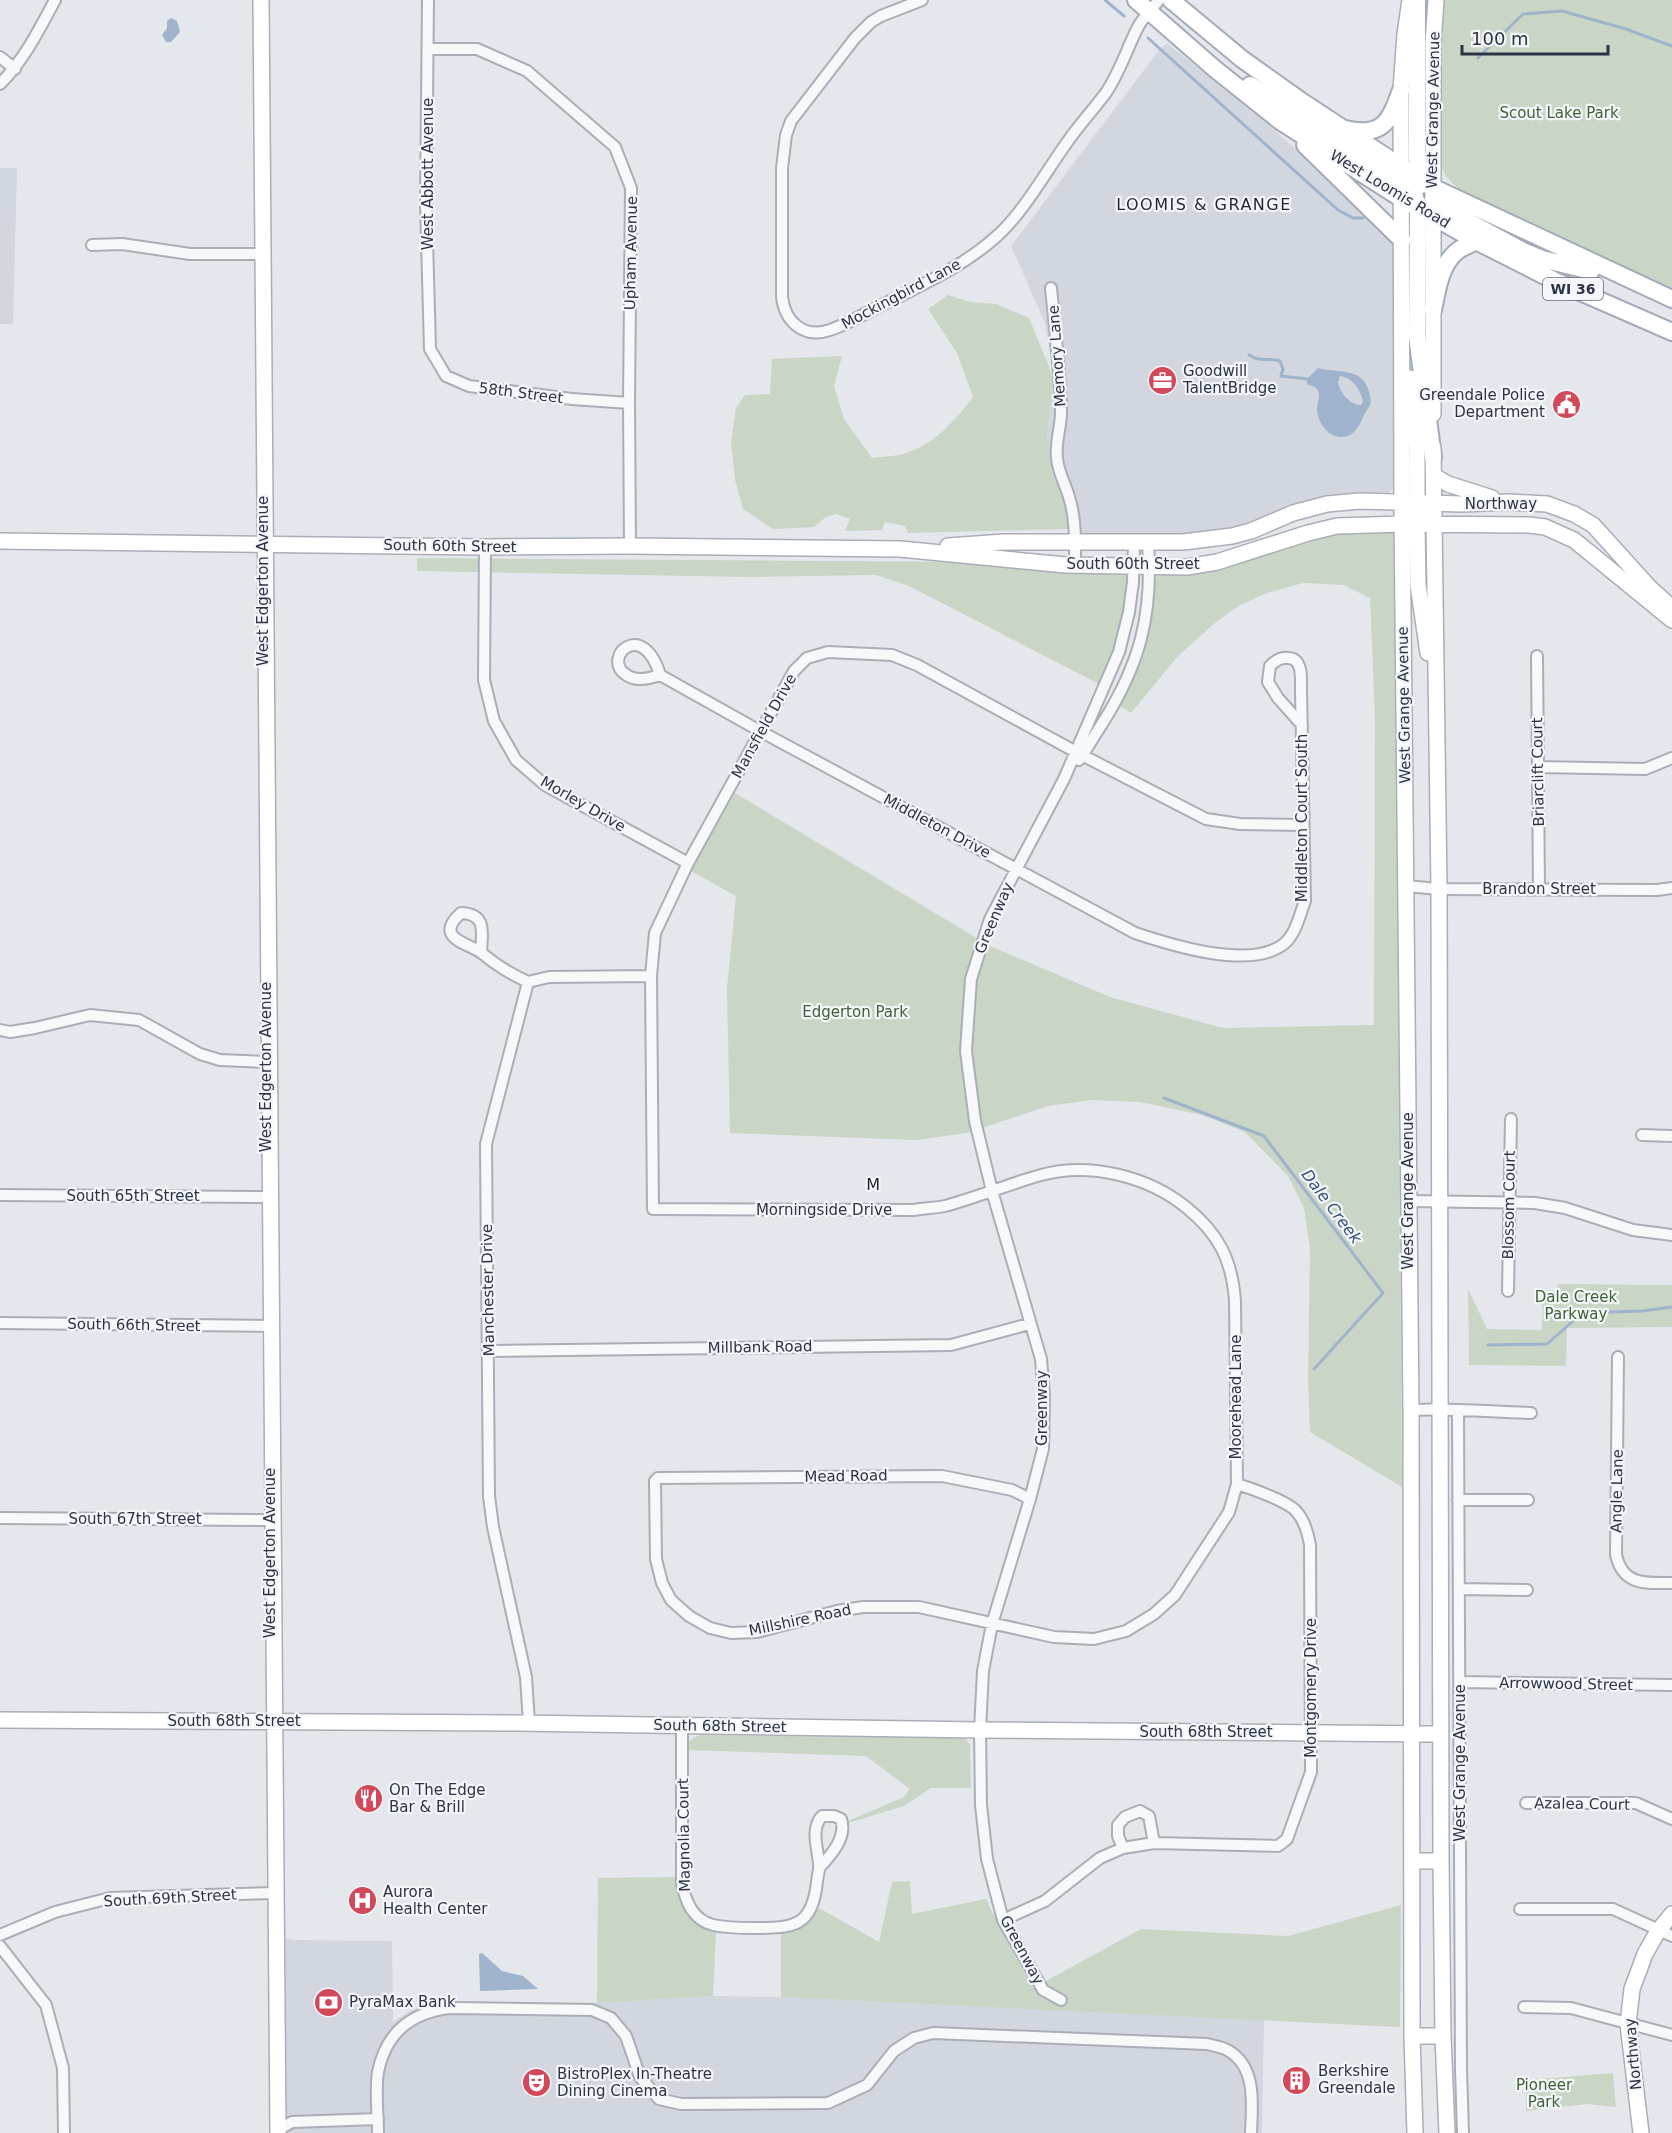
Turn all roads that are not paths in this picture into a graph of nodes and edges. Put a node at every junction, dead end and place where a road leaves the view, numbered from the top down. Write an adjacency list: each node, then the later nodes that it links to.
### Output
1 (55, 0): 14 (street)
2 (261, 0): 23 (street, West Edgerton Avenue)
3 (428, 0): 11 (street, West Abbott Avenue)
4 (922, 0): 10 (street, Mockingbird Lane)
5 (1136, 0): 10 (main road, West Loomis Road / WI 36)
6 (1171, 0): 18 (main road, West Loomis Road / WI 36)
7 (1410, 0): 16 (street, West Grange Avenue)
8 (1417, 0): 19 (main road)
9 (1436, 0): 19 (street, West Grange Avenue)
10 (1154, 6): 13 (main road, West Loomis Road / WI 36)
11 (428, 49): 28 (street, West Abbott Avenue); 29 (street, Upham Avenue)
12 (0, 57): 14 (street)
13 (1202, 58): 17 (main road, West Loomis Road / WI 36); 19 (main road)
14 (15, 69): 15 (street)
15 (0, 84)
16 (1401, 90): 18 (main road); 19 (street, West Grange Avenue)
17 (1280, 121): 19 (main road, West Loomis Road / WI 36); 20 (main road)
18 (1341, 128): 19 (main road, West Loomis Road / WI 36)
19 (1418, 192): 20 (street, West Grange Avenue); 21 (main road, West Loomis Road / WI 36); 25 (main road); 26 (street, West Grange Avenue); 30 (main road)
20 (1402, 240): 32 (street, West Grange Avenue)
21 (1476, 241): 26 (main road); 27 (main road, West Loomis Road / WI 36)
22 (92, 245): 23 (street)
23 (262, 254): 40 (street, West Edgerton Avenue)
24 (1051, 288): 38 (street, Memory Lane)
25 (1672, 299)
26 (1433, 310): 30 (street, West Grange Avenue)
27 (1672, 332)
28 (430, 349): 29 (street, 58th Street)
29 (629, 403): 41 (street, Upham Avenue)
30 (1433, 457): 31 (street, West Grange Avenue)
31 (1434, 476): 33 (street); 34 (street, West Grange Avenue)
32 (1409, 502): 34 (street, South 60th Street); 35 (street); 36 (street); 39 (street, South 60th Street)
33 (1509, 502): 34 (street, Northway); 47 (street, Northway)
34 (1434, 503): 36 (street, West Grange Avenue)
35 (1409, 524): 36 (street, South 60th Street); 46 (street, South 60th Street); 51 (street); 60 (street, West Grange Avenue)
36 (1434, 524): 48 (street, Northway); 51 (street, West Grange Avenue)
37 (0, 541): 40 (street, South 60th Street)
38 (1075, 543): 39 (street, South 60th Street); 43 (street, South 60th Street); 44 (street, Memory Lane)
39 (1141, 543): 45 (street, Greenway); 46 (street, Greenway)
40 (262, 544): 42 (street, South 60th Street); 69 (street, West Edgerton Avenue)
41 (630, 546): 42 (street, South 60th Street); 43 (street, South 60th Street)
42 (485, 547): 58 (street, Morley Drive)
43 (900, 549): 44 (street, South 60th Street)
44 (1075, 566): 45 (street, South 60th Street)
45 (1133, 567): 46 (street, South 60th Street); 54 (street, Greenway)
46 (1150, 567): 54 (street, Greenway)
47 (1672, 608)
48 (1672, 620)
49 (1537, 656): 56 (street, Briarclift Court)
50 (660, 675): 53 (street, Middleton Drive)
51 (1436, 707): 63 (street, West Grange Avenue)
52 (1302, 725): 52 (street, Middleton Court South); 57 (street, Middleton Court South)
53 (760, 731): 54 (street, Mansfield Drive); 58 (street, Mansfield Drive); 59 (street, Middleton Drive)
54 (1079, 754): 57 (street, Mansfield Drive); 59 (street, Greenway)
55 (1672, 758): 56 (street)
56 (1539, 767): 61 (street, Briarclift Court)
57 (1304, 825): 64 (street, Middleton Court South)
58 (688, 863): 66 (street, Mansfield Drive)
59 (1016, 869): 64 (street, Middleton Drive); 73 (street, Greenway)
60 (1406, 886): 63 (street, Brandon Street); 77 (street, West Grange Avenue)
61 (1539, 888): 62 (street, Brandon Street); 63 (street, Brandon Street)
62 (1672, 888)
63 (1439, 889): 76 (street, West Grange Avenue)
64 (1285, 943)
65 (481, 952): 67 (street)
66 (651, 976): 67 (street); 79 (street, Mansfield Drive)
67 (528, 982): 85 (street, Manchester Drive)
68 (0, 1030): 69 (street)
69 (266, 1062): 75 (street, West Edgerton Avenue)
70 (1511, 1119): 78 (street, Blossom Court)
71 (1642, 1135): 72 (street)
72 (1672, 1136)
73 (992, 1191): 79 (street, Morningside Drive); 83 (street, Greenway); 92 (street, Moorehead Lane)
74 (0, 1195): 75 (street, South 65th Street)
75 (267, 1197): 84 (street, West Edgerton Avenue)
76 (1440, 1200): 77 (street); 78 (street); 87 (street, West Grange Avenue)
77 (1408, 1201): 88 (street, West Grange Avenue)
78 (1509, 1202): 80 (street); 81 (street, Blossom Court)
79 (653, 1209)
80 (1672, 1235)
81 (1508, 1291)
82 (0, 1323): 84 (street, South 66th Street)
83 (1029, 1324): 85 (street, Millbank Road); 93 (street, Greenway)
84 (268, 1326): 97 (street, West Edgerton Avenue)
85 (488, 1351): 106 (street, Manchester Drive)
86 (1618, 1357): 98 (street, Angle Lane)
87 (1440, 1408): 88 (street); 89 (street); 112 (street, West Grange Avenue)
88 (1411, 1410): 111 (street, West Grange Avenue)
89 (1458, 1411): 90 (street); 94 (street, West Grange Avenue)
90 (1531, 1413)
91 (658, 1478): 93 (street, Mead Road); 101 (street, Millshire Road)
92 (1237, 1484): 101 (street, Moorehead Lane); 109 (street, Montgomery Drive)
93 (1030, 1499): 101 (street, Greenway)
94 (1458, 1500): 95 (street); 99 (street, West Grange Avenue)
95 (1528, 1500)
96 (0, 1518): 97 (street, South 67th Street)
97 (269, 1520): 105 (street, West Edgerton Avenue)
98 (1672, 1583)
99 (1459, 1589): 100 (street); 102 (street, West Grange Avenue)
100 (1527, 1590)
101 (992, 1624): 108 (street, Greenway)
102 (1460, 1682): 103 (street, Arrowwood Street); 120 (street, West Grange Avenue)
103 (1672, 1685)
104 (0, 1720): 105 (street, South 68th Street)
105 (271, 1721): 106 (street, South 68th Street); 122 (street, West Edgerton Avenue)
106 (530, 1723): 107 (street, South 68th Street)
107 (682, 1725): 108 (street, South 68th Street); 121 (street, Magnolia Court)
108 (980, 1730): 109 (street, South 68th Street); 125 (street, Greenway)
109 (1311, 1733): 110 (street, South 68th Street); 116 (street, Montgomery Drive)
110 (1372, 1734): 111 (street, South 68th Street); 113 (street)
111 (1411, 1734): 112 (street, South 68th Street); 113 (street, West Grange Avenue)
112 (1440, 1734): 119 (street, West Grange Avenue)
113 (1411, 1764): 118 (street, West Grange Avenue)
114 (1526, 1803): 115 (street, Azalea Court)
115 (1672, 1819)
116 (1154, 1843): 117 (street, Montgomery Drive); 117 (street)
117 (1123, 1848): 125 (street, Montgomery Drive)
118 (1412, 1861): 119 (street); 133 (street, West Grange Avenue)
119 (1441, 1861): 120 (street); 134 (street, West Grange Avenue)
120 (1460, 1861): 142 (street, West Grange Avenue)
121 (820, 1866)
122 (274, 1893): 127 (street, South 69th Street); 137 (street, West Edgerton Avenue)
123 (1520, 1909): 126 (street)
124 (1672, 1914): 126 (street, Northway)
125 (1003, 1920): 129 (street, Greenway)
126 (1665, 1933): 131 (street, Northway)
127 (0, 1935)
128 (0, 1946): 138 (street)
129 (1061, 2000)
130 (1524, 2007): 131 (street)
131 (1628, 2024): 132 (street); 143 (street, Northway)
132 (1672, 2035)
133 (1412, 2036): 134 (street); 136 (street, West Grange Avenue)
134 (1443, 2036): 141 (street, West Grange Avenue)
135 (378, 2119): 137 (street); 139 (street); 140 (street)
136 (1416, 2130)
137 (280, 2132)
138 (64, 2133)
139 (378, 2133)
140 (1251, 2133)
141 (1447, 2133)
142 (1463, 2133)
143 (1641, 2133)

